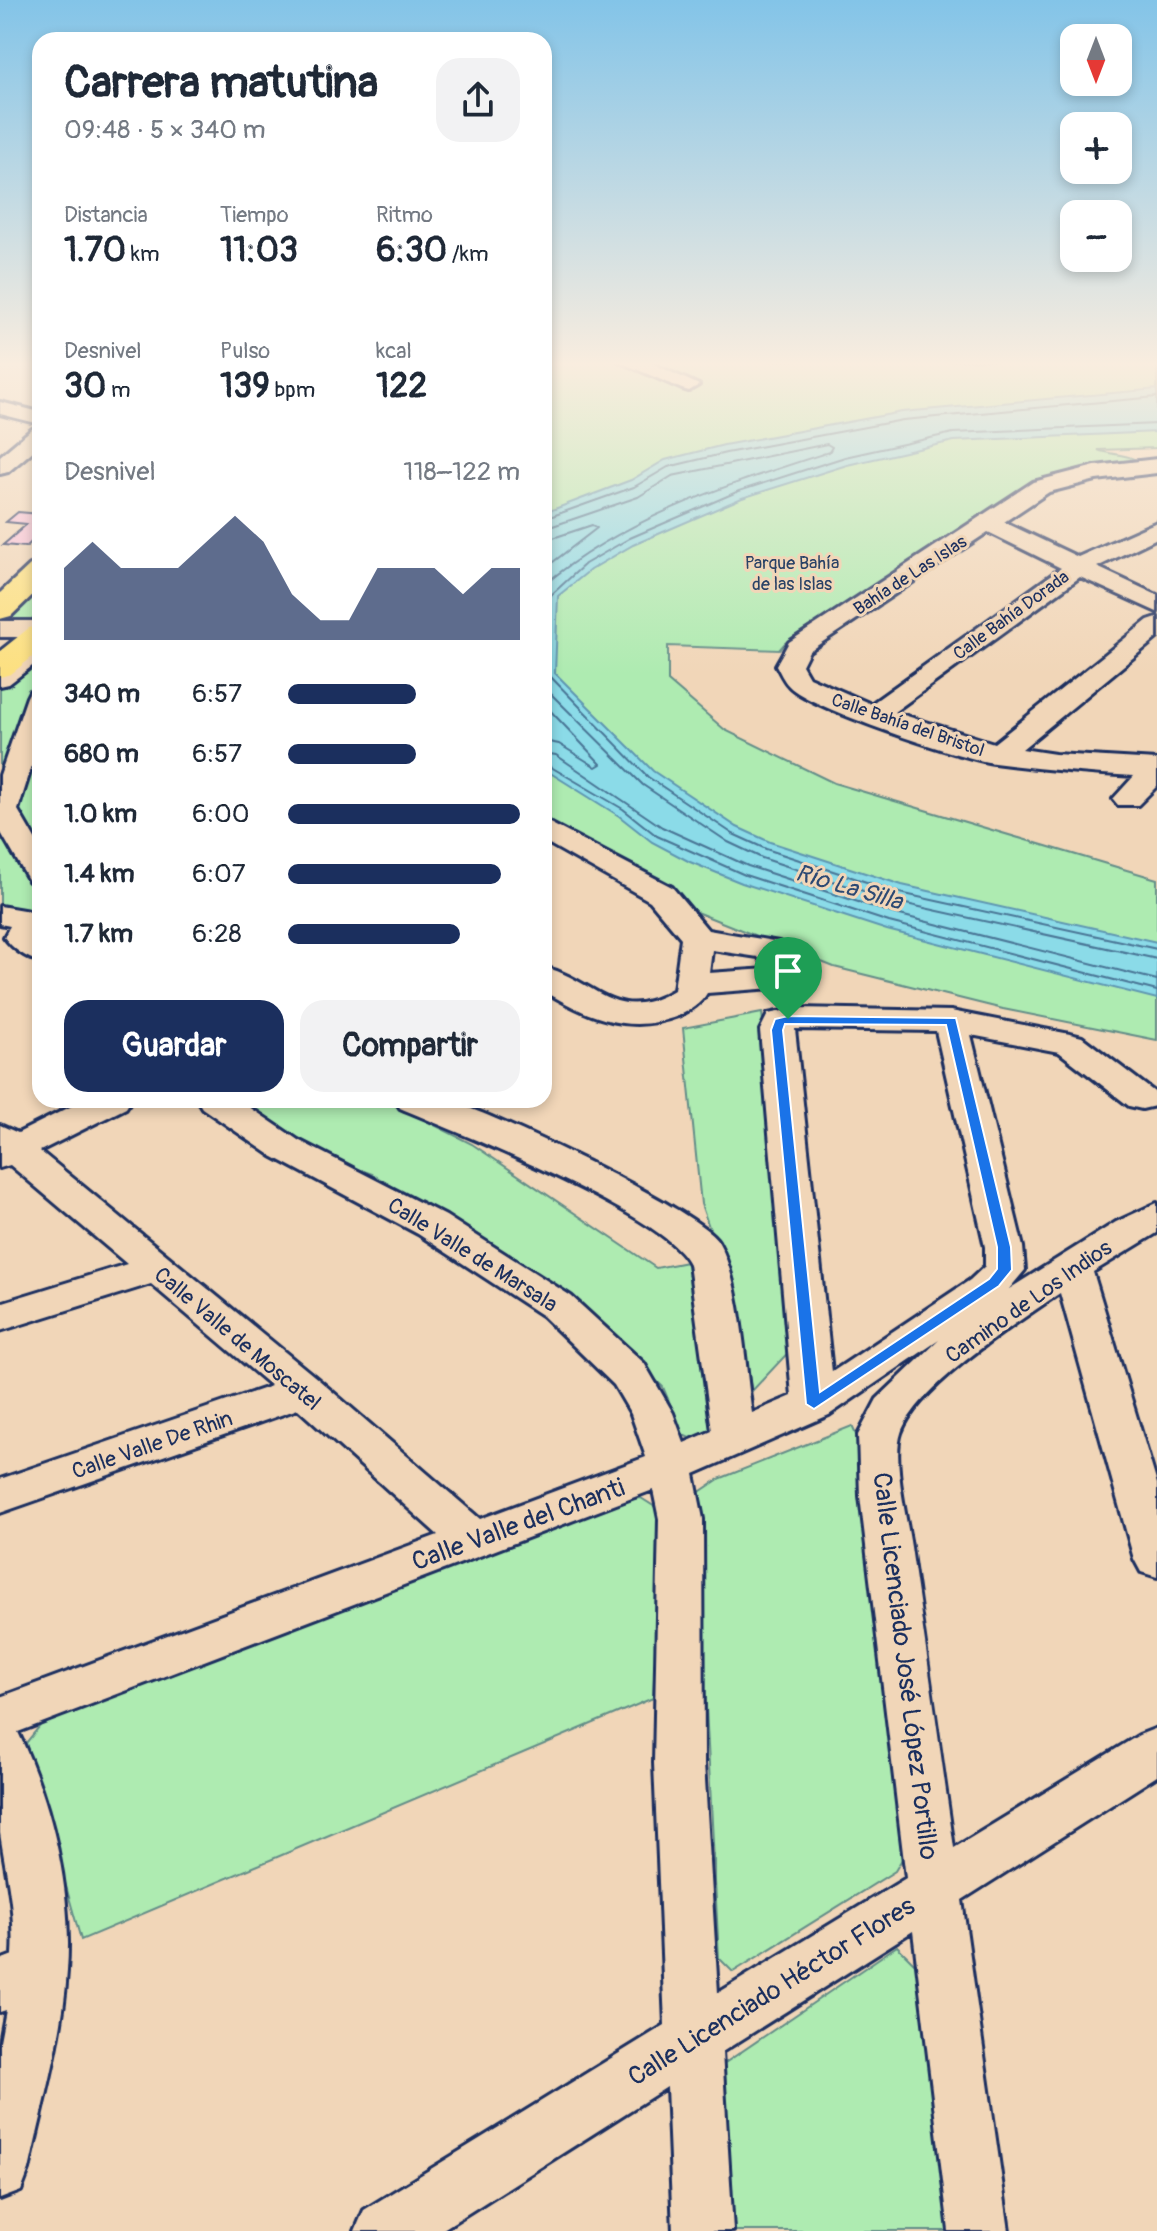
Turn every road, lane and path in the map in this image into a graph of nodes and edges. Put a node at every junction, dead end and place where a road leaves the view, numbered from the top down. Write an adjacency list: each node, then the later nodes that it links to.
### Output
1 (1157, 466): 2 (street, Bahía de Las Islas)
2 (990, 524): 4 (street); 12 (street, Bahía de Las Islas)
3 (1157, 529): 4 (street, Calle Bahía Dorada)
4 (1079, 566): 6 (street); 16 (street, Calle Bahía Dorada)
5 (32, 579): 7 (main road)
6 (1157, 605)
7 (0, 610)
8 (1157, 625): 18 (street)
9 (0, 629): 10 (street)
10 (32, 631)
11 (32, 639): 14 (main road)
12 (798, 647): 16 (street, Calle Bahía del Bristol)
13 (32, 653): 15 (street)
14 (0, 667)
15 (0, 678)
16 (873, 715): 18 (street, Calle Bahía del Bristol)
17 (32, 721): 22 (street)
18 (997, 755): 19 (street, Calle Bahía del Bristol)
19 (1157, 769): 20 (street)
20 (1128, 799)
21 (552, 833): 27 (street)
22 (32, 860)
23 (0, 865): 24 (street)
24 (32, 865)
25 (0, 915): 28 (street)
26 (0, 936): 29 (street)
27 (697, 938): 31 (street); 31 (street)
28 (32, 946)
29 (32, 960)
30 (552, 981): 31 (street)
31 (694, 984)
32 (951, 1021): 33 (street); 43 (street, Calle Valle del Chanti); 43 (street)
33 (1142, 1098)
34 (95, 1108): 37 (street)
35 (227, 1108): 46 (street, Calle Valle de Marsala)
36 (432, 1108): 45 (street)
37 (5, 1148): 40 (street, Calle Valle de Moscatel)
38 (1157, 1216): 39 (street, Camino de Los Indios)
39 (1072, 1268): 44 (street, Camino de Los Indios); 49 (street)
40 (156, 1269): 41 (street); 42 (street, Calle Valle de Moscatel)
41 (0, 1317)
42 (304, 1391): 47 (street, Calle Valle De Rhin); 48 (street, Calle Valle de Moscatel)
43 (814, 1404): 45 (street, Calle Valle del Chanti)
44 (879, 1435): 53 (street, Calle Licenciado José López Portillo)
45 (735, 1439): 46 (street, Calle Valle del Chanti)
46 (671, 1467): 48 (street, Calle Valle del Chanti); 55 (street)
47 (0, 1496)
48 (474, 1540): 50 (street, Calle Valle del Chanti)
49 (1157, 1559)
50 (0, 1718)
51 (0, 1746): 54 (street)
52 (1157, 1750): 53 (street, Calle Licenciado Héctor Flores)
53 (933, 1890): 55 (street, Calle Licenciado Héctor Flores); 59 (street, Calle Licenciado José López Portillo)
54 (20, 1979): 56 (street)
55 (695, 2039): 57 (street, Calle Licenciado Héctor Flores); 58 (street)
56 (0, 2170)
57 (385, 2231)
58 (703, 2231)
59 (979, 2231)

